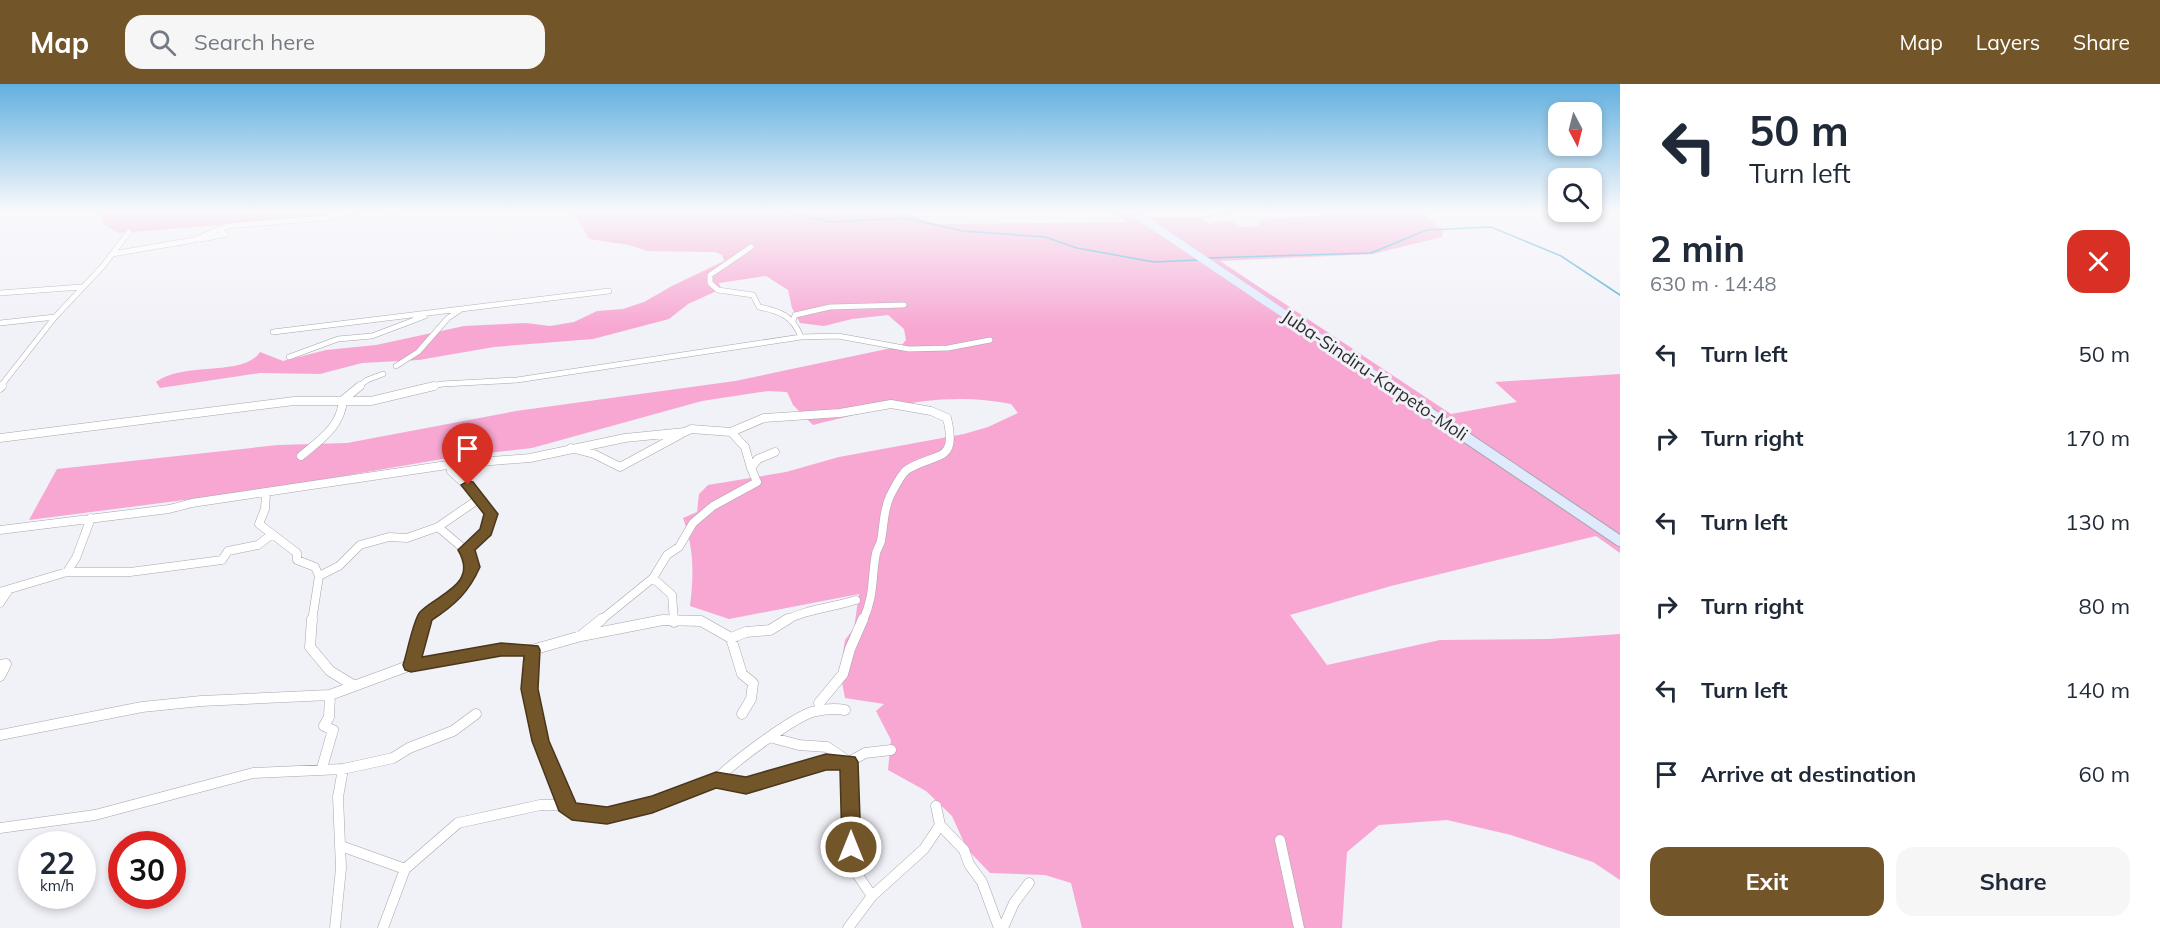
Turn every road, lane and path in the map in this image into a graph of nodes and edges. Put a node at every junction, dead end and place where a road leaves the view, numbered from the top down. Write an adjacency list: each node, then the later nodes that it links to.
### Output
1 (116, 249): 5 (street)
2 (139, 249): 5 (street)
3 (748, 249): 13 (street)
4 (1189, 249): 37 (main road, Juba-Sindiru-Karpeto-Moli)
5 (112, 254): 6 (street)
6 (81, 287): 8 (street); 12 (street)
7 (609, 291): 10 (street)
8 (0, 293)
9 (904, 305): 13 (street)
10 (463, 308): 11 (street); 19 (street)
11 (432, 313): 15 (street); 18 (street)
12 (55, 317): 14 (street); 21 (street)
13 (793, 321): 16 (street)
14 (0, 323)
15 (273, 332)
16 (801, 337): 17 (street); 22 (street)
17 (990, 340)
18 (289, 357)
19 (396, 366)
20 (383, 374): 22 (street)
21 (0, 388)
22 (343, 400): 25 (street); 28 (street)
23 (685, 432): 24 (street); 26 (street); 26 (street)
24 (731, 432): 30 (street); 54 (street)
25 (0, 438)
26 (570, 447): 29 (street)
27 (775, 452): 30 (street)
28 (301, 456)
29 (454, 464): 31 (street); 32 (street)
30 (751, 468): 41 (street)
31 (266, 494): 33 (street); 36 (street)
32 (480, 498): 34 (street); 38 (street)
33 (91, 518): 35 (street); 39 (street)
34 (438, 528): 38 (street); 40 (street)
35 (0, 530)
36 (271, 535): 39 (street); 40 (street)
37 (1620, 541)
38 (465, 550): 50 (street)
39 (67, 572): 42 (street)
40 (319, 576): 52 (street)
41 (653, 578): 45 (street); 46 (street)
42 (4, 591): 44 (street)
43 (856, 600): 47 (street)
44 (0, 603)
45 (674, 622): 46 (street); 47 (street)
46 (581, 636): 48 (street)
47 (731, 638): 57 (street)
48 (532, 650): 50 (street); 65 (street)
49 (0, 665): 51 (street)
50 (411, 665): 52 (street)
51 (0, 676)
52 (353, 685): 53 (street)
53 (330, 695): 58 (street); 62 (street)
54 (819, 703)
55 (845, 710): 59 (street)
56 (476, 714): 63 (street)
57 (742, 714)
58 (0, 735)
59 (773, 738): 61 (street); 64 (street)
60 (891, 750): 61 (street)
61 (849, 762): 64 (street); 73 (street)
62 (322, 768): 63 (street); 68 (street)
63 (344, 769): 70 (street)
64 (716, 780): 65 (street)
65 (566, 805): 71 (street)
66 (936, 806): 67 (street)
67 (940, 825): 73 (street); 77 (street)
68 (0, 828)
69 (1280, 840): 78 (street)
70 (341, 846): 71 (street); 74 (street)
71 (405, 869): 75 (street)
72 (1029, 883): 77 (street)
73 (872, 896): 76 (street)
74 (335, 928)
75 (383, 928)
76 (848, 928)
77 (1001, 928)
78 (1299, 928)

